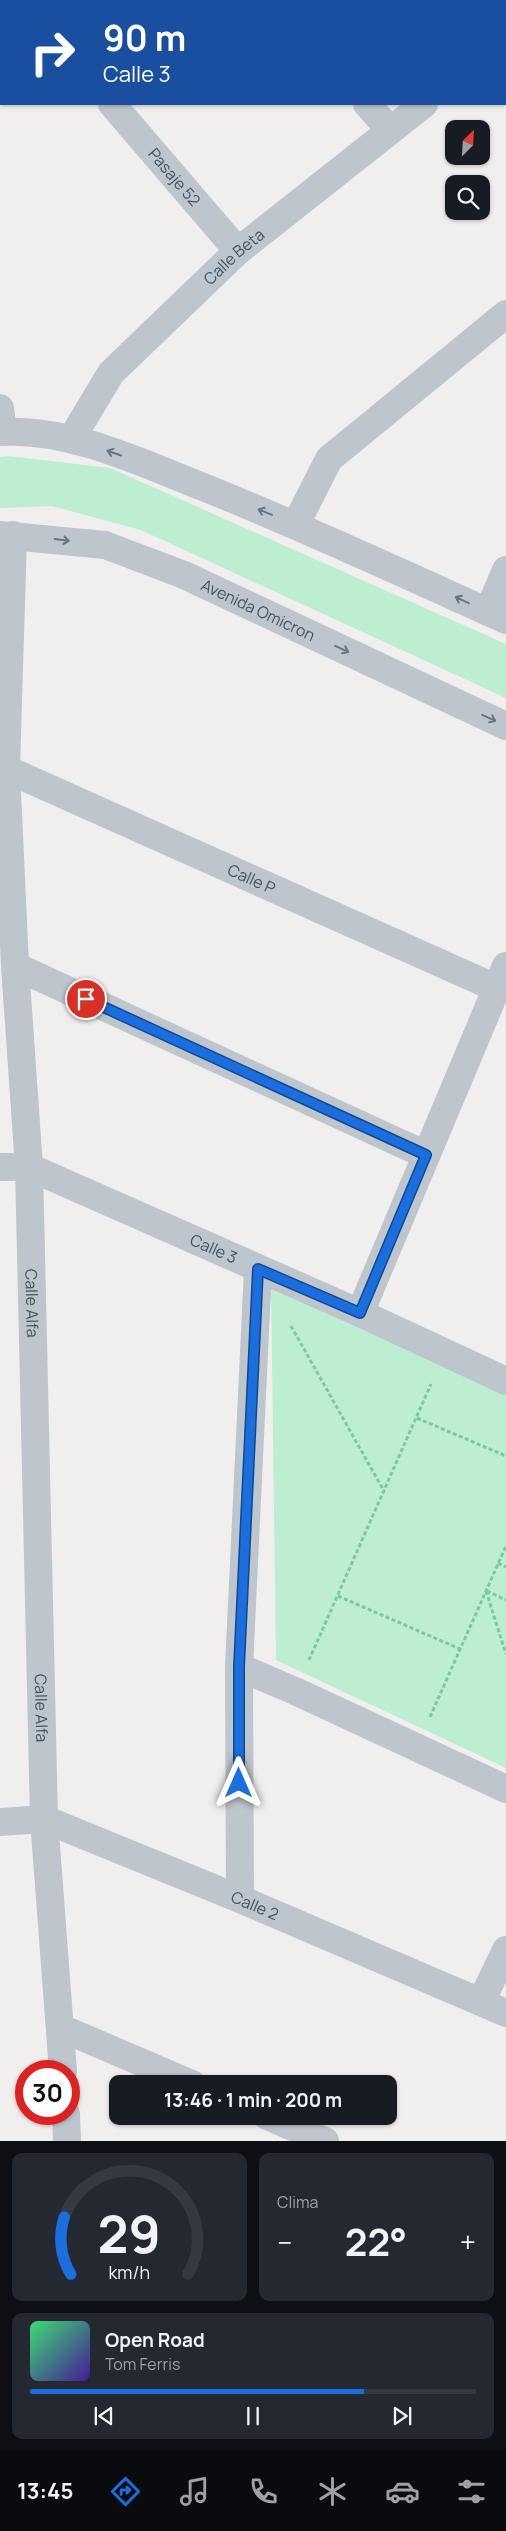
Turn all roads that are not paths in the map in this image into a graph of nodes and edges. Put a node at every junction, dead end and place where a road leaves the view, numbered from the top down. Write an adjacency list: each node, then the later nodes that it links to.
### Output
1 (113, 105): 5 (street, Pasaje 52)
2 (368, 105): 4 (street)
3 (423, 105): 4 (street, Calle Beta)
4 (390, 130): 5 (street, Calle Beta)
5 (238, 251): 8 (street, Calle Beta)
6 (506, 314): 9 (street)
7 (1, 424): 8 (street)
8 (72, 438): 9 (street, one-way to 8)
9 (296, 524): 12 (street, one-way to 9)
10 (7, 535): 13 (street, Avenida Omicron, one-way to 13); 14 (street, Calle Alfa)
11 (506, 570): 12 (street)
12 (497, 616)
13 (506, 726)
14 (6, 769): 15 (street, Calle Alfa); 16 (street, Calle P)
15 (15, 966): 17 (street); 19 (street, Calle Alfa)
16 (501, 977): 17 (street)
17 (426, 1155): 21 (street)
18 (0, 1167): 19 (street, Calle 3)
19 (29, 1167): 20 (street, Calle 3); 25 (street, Calle Alfa)
20 (258, 1269): 21 (street, Calle 3); 23 (street)
21 (360, 1313): 22 (street, Calle 3)
22 (506, 1382)
23 (239, 1667): 24 (street); 27 (street)
24 (506, 1789)
25 (44, 1819): 26 (street, Calle 2); 27 (street, Calle 2); 31 (street, Calle Alfa)
26 (0, 1822)
27 (240, 1899): 29 (street, Calle 2)
28 (506, 1950): 29 (street)
29 (482, 2002): 30 (street, Calle 2)
30 (506, 2013)
31 (61, 2028): 32 (street, Calle Alfa); 33 (street)
32 (62, 2060)
33 (171, 2075)
34 (66, 2125): 36 (street)
35 (288, 2125): 37 (street)
36 (67, 2141)
37 (325, 2141)

